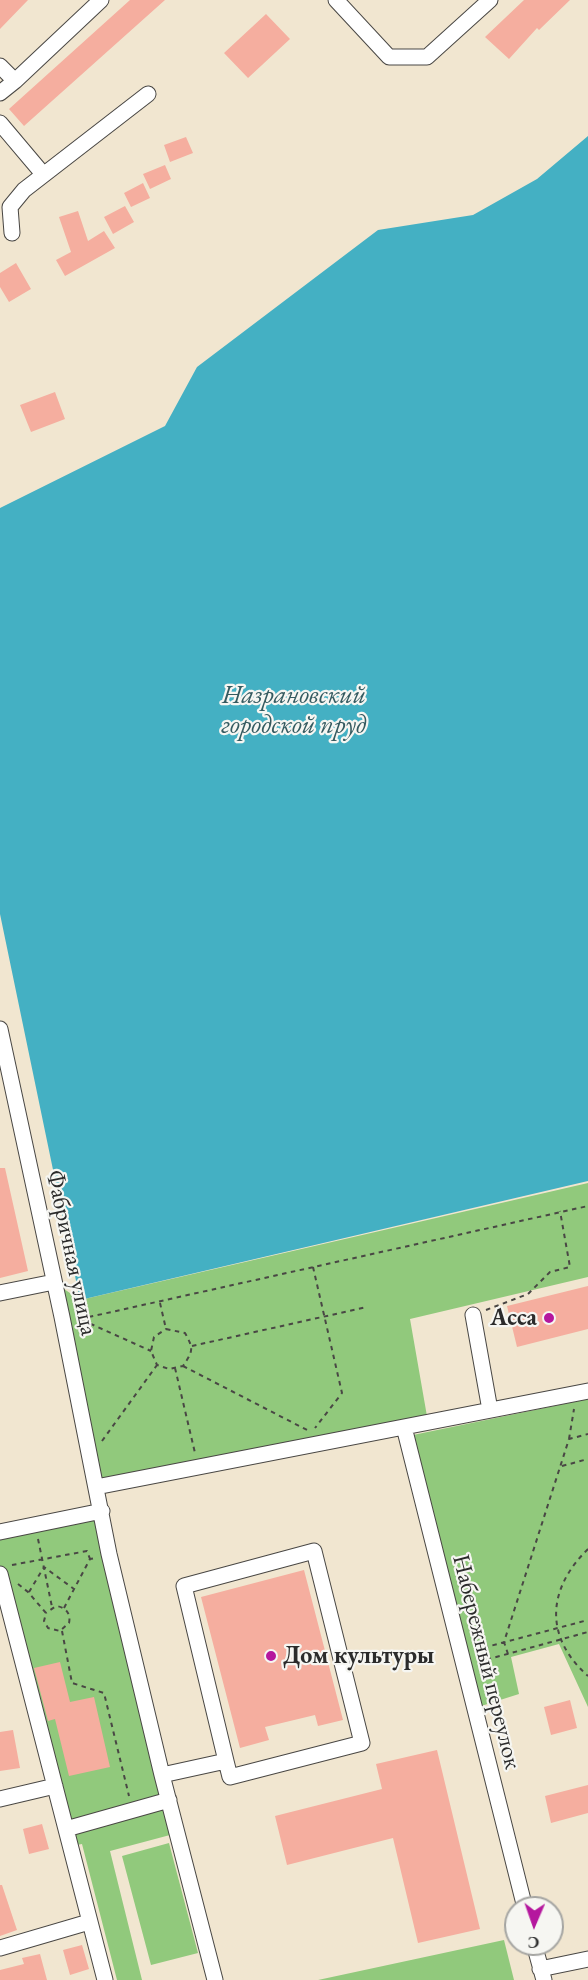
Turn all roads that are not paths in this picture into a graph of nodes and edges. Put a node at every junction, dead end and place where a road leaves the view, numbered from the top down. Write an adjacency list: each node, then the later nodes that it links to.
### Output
1 (101, 0): 5 (street)
2 (336, 0): 3 (street)
3 (490, 0)
4 (0, 66): 5 (street)
5 (15, 81): 6 (street)
6 (0, 93)
7 (148, 94): 9 (street)
8 (0, 123): 9 (street)
9 (43, 174): 10 (street)
10 (12, 233)
11 (0, 1029): 12 (street, Фабричная улица)
12 (54, 1282): 13 (street); 18 (street, Фабричная улица)
13 (0, 1293)
14 (473, 1315): 16 (street)
15 (582, 1392): 16 (street)
16 (490, 1410): 17 (street)
17 (404, 1427): 18 (street); 30 (street, Набережный переулок)
18 (96, 1486): 19 (street, Фабричная улица)
19 (102, 1511): 20 (street); 25 (street, Фабричная улица)
20 (0, 1532)
21 (5, 1570): 22 (street)
22 (16, 1643): 23 (street); 26 (street)
23 (0, 1646)
24 (226, 1761): 24 (street); 25 (street)
25 (162, 1775): 28 (street, Фабричная улица)
26 (55, 1786): 27 (street); 29 (street)
27 (0, 1799)
28 (169, 1800): 29 (street); 37 (street, Фабричная улица)
29 (66, 1829): 31 (street)
30 (522, 1896)
31 (89, 1922): 32 (street); 36 (street)
32 (0, 1948)
33 (537, 1956): 35 (street)
34 (588, 1959): 35 (street)
35 (542, 1975)
36 (105, 1980)
37 (215, 1980)

